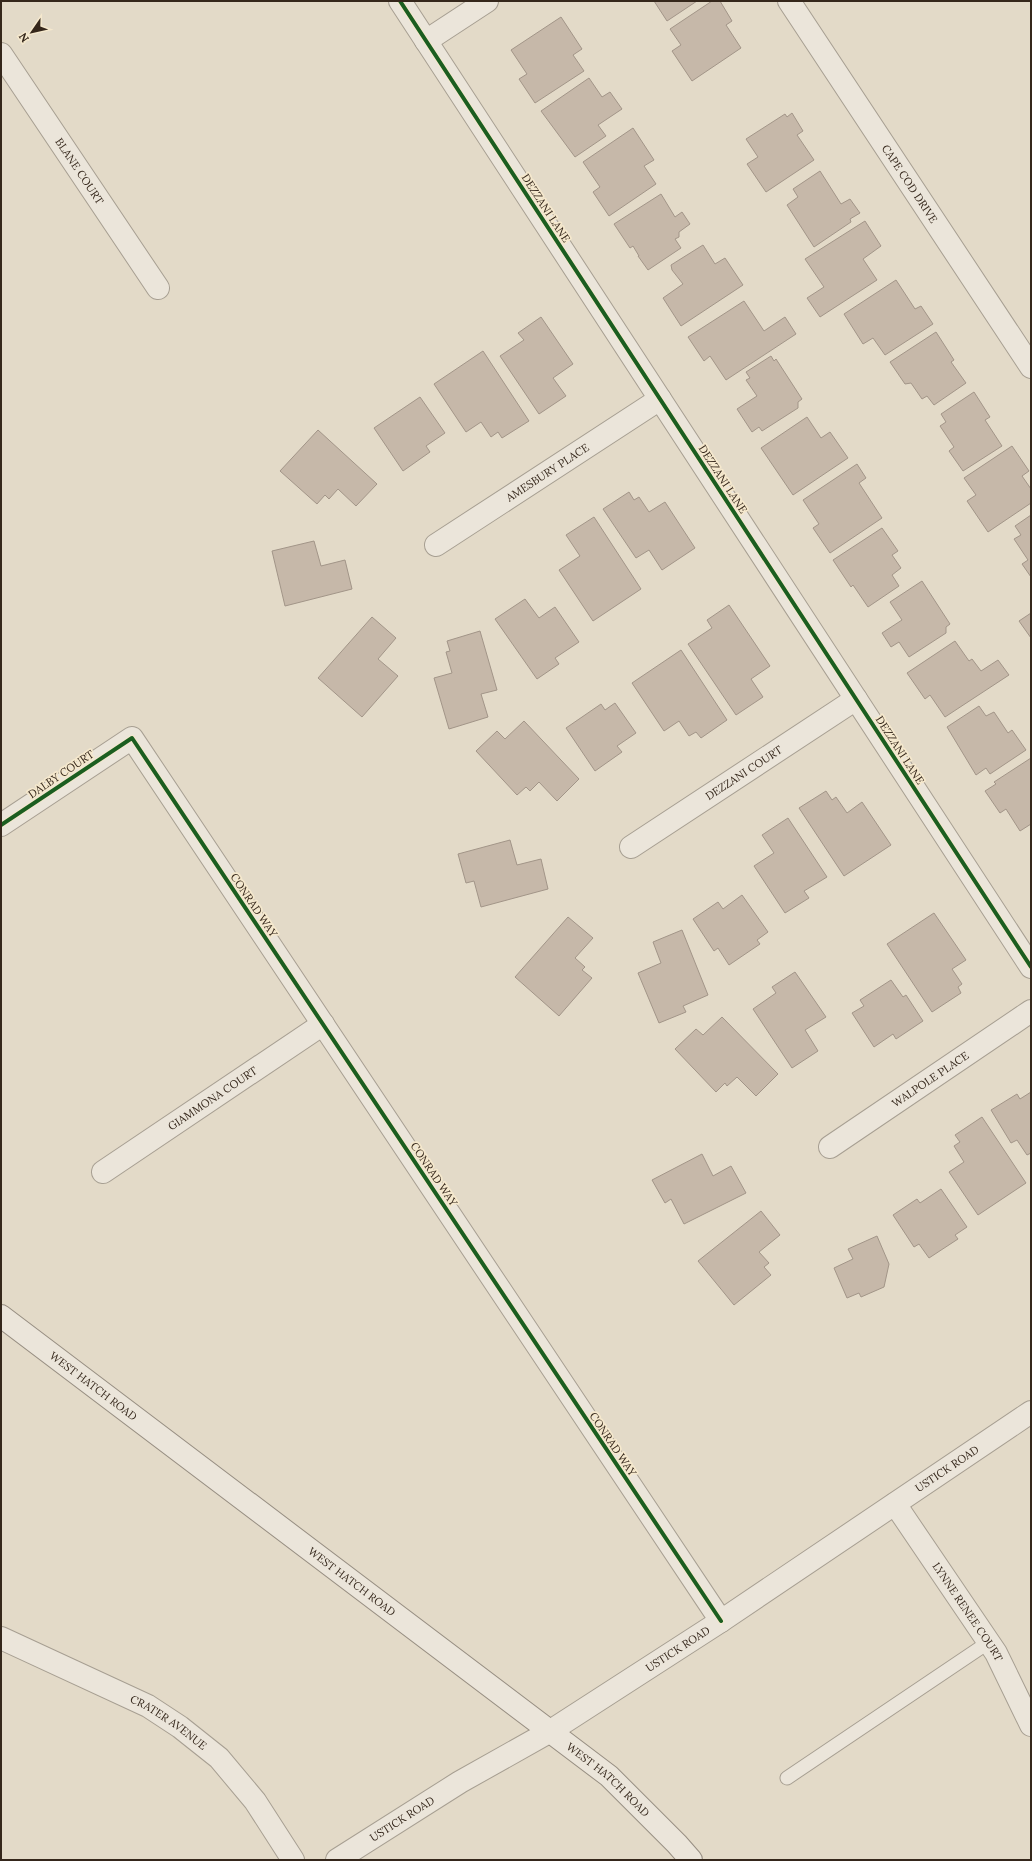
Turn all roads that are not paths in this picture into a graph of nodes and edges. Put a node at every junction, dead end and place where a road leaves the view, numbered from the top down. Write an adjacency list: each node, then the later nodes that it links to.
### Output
1 (400, 1): 4 (street, DEZZANI LANE)
2 (487, 1): 4 (street)
3 (789, 1): 7 (street, CAPE COD DRIVE)
4 (426, 41): 8 (street, DEZZANI LANE)
5 (1, 54): 6 (street, BLANE COURT)
6 (158, 288)
7 (1031, 367)
8 (660, 399): 9 (street, AMESBURY PLACE); 10 (street, DEZZANI LANE)
9 (436, 545)
10 (856, 699): 13 (street, DEZZANI COURT); 14 (street, DEZZANI LANE)
11 (132, 738): 12 (street, DALBY COURT); 16 (street, CONRAD WAY)
12 (1, 825)
13 (631, 847)
14 (1031, 967)
15 (1031, 1012): 17 (street, WALPOLE PLACE)
16 (323, 1024): 18 (street, GIAMMONA COURT); 22 (street, CONRAD WAY)
17 (830, 1147)
18 (103, 1172)
19 (1, 1316): 26 (street, WEST HATCH ROAD)
20 (1031, 1412): 21 (street, USTICK ROAD)
21 (895, 1504): 22 (street, USTICK ROAD); 24 (street, LYNNE RENEE COURT)
22 (721, 1621): 26 (street, USTICK ROAD)
23 (1, 1638): 28 (street, CRATER AVENUE)
24 (989, 1642): 25 (street, LYNNE RENEE COURT); 27 (lane)
25 (1031, 1725)
26 (549, 1732): 29 (street, USTICK ROAD); 30 (street, WEST HATCH ROAD)
27 (787, 1778)
28 (293, 1860)
29 (337, 1860)
30 (691, 1860)

